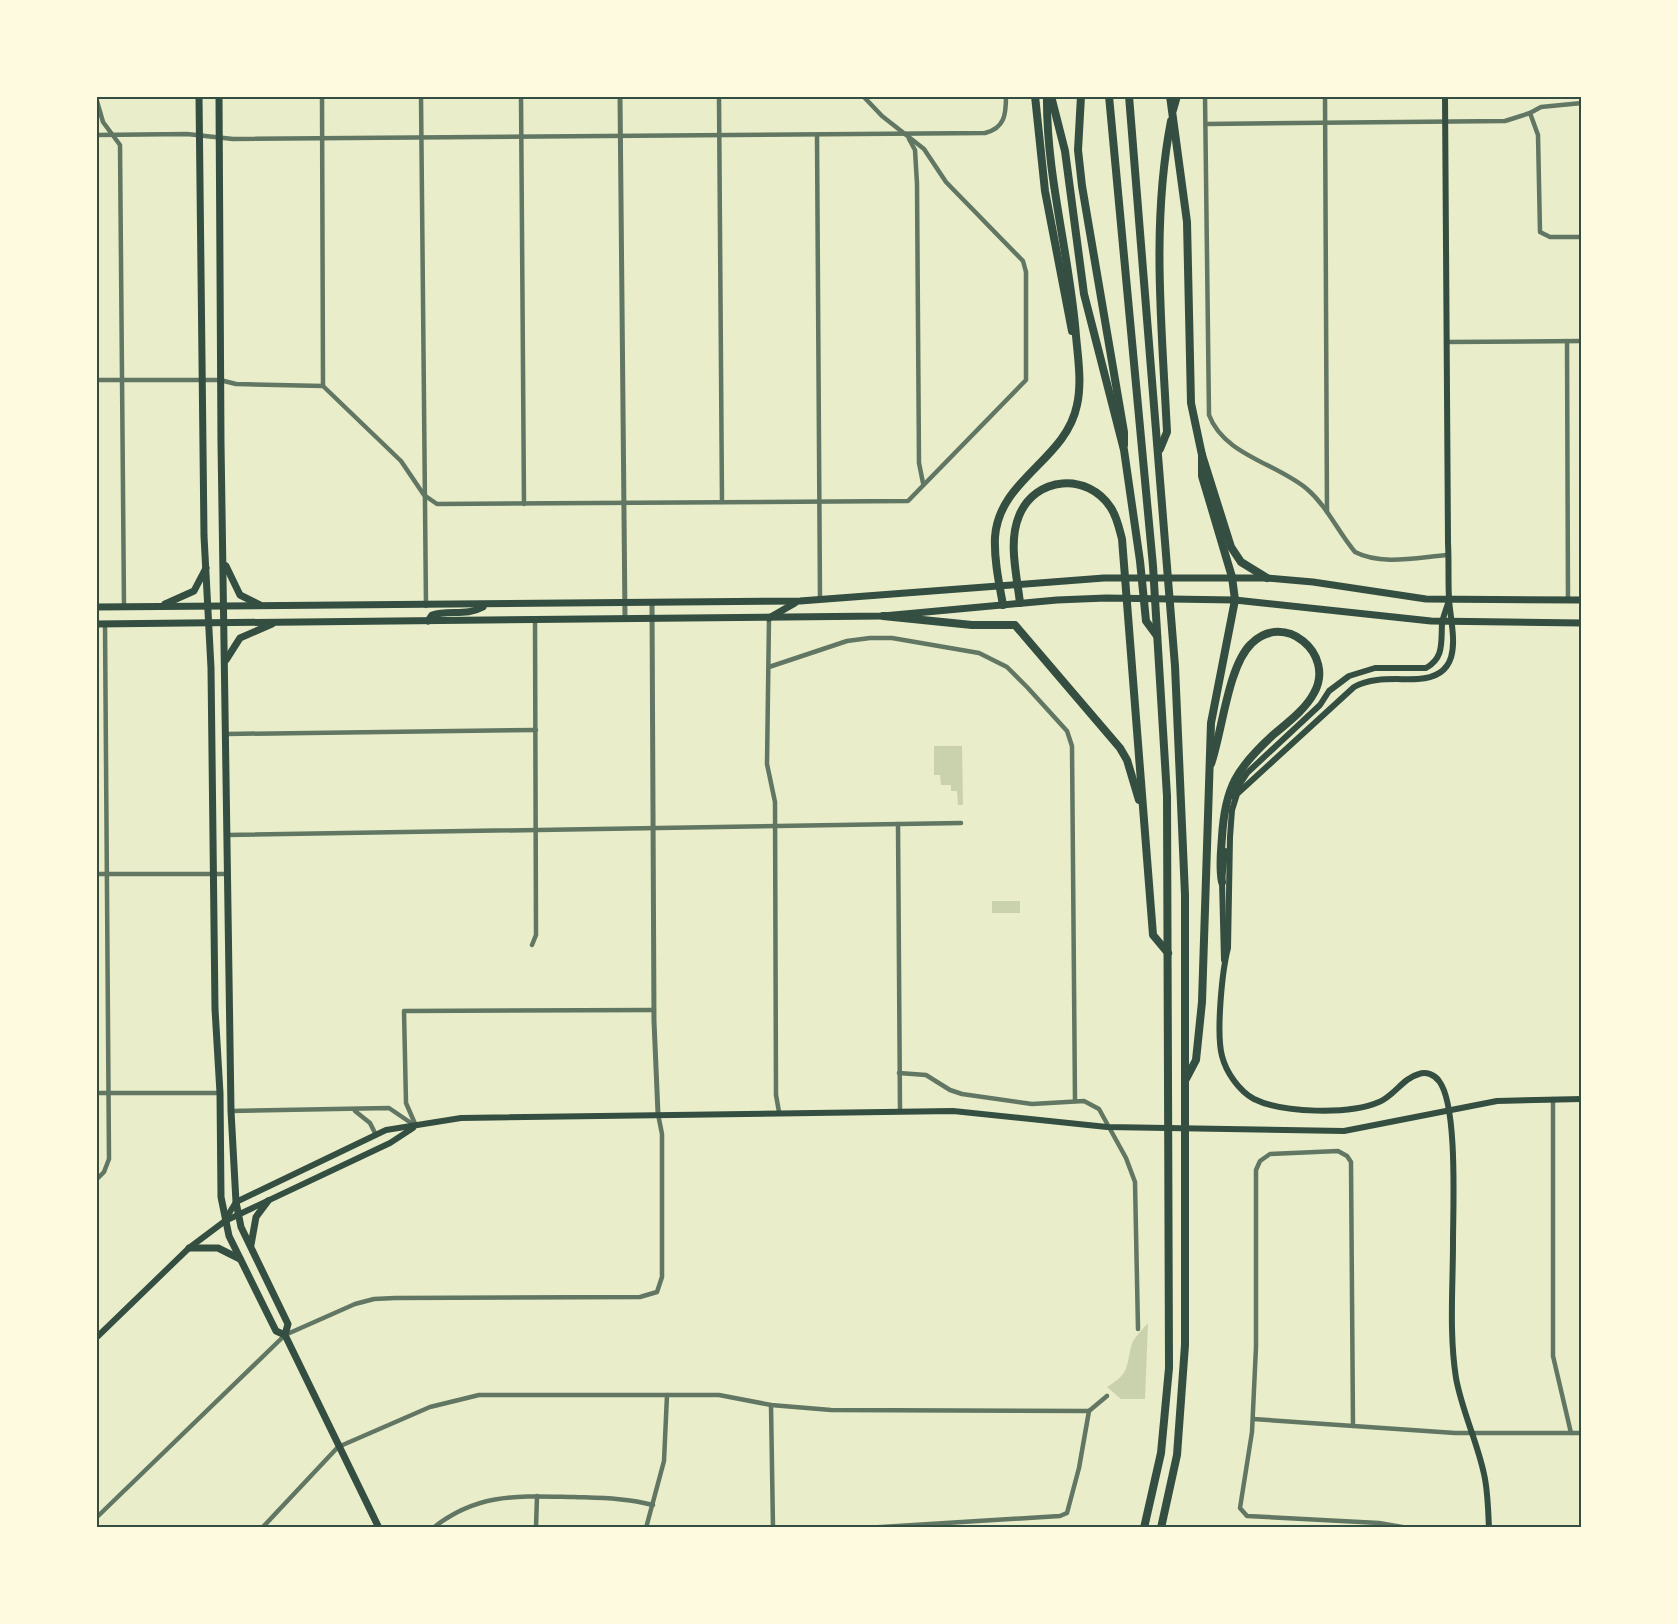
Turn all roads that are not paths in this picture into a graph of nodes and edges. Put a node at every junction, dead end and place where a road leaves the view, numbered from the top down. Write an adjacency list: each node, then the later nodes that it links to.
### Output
1 (199, 96): 32 (main road)
2 (219, 96): 35 (main road)
3 (322, 96): 36 (street)
4 (421, 96): 33 (street)
5 (521, 96): 34 (street)
6 (620, 96): 31 (street)
7 (718, 96): 29 (street)
8 (863, 96): 26 (street)
9 (1006, 96): 26 (street)
10 (1035, 96): 41 (highway)
11 (1049, 96): 41 (highway); 47 (highway)
12 (1109, 96): 96 (highway)
13 (1129, 96): 48 (highway)
14 (1170, 96): 49 (highway)
15 (1177, 96): 48 (highway)
16 (1205, 96): 25 (street)
17 (1325, 96): 24 (street)
18 (1445, 96): 23 (main road)
19 (96, 98): 28 (street)
20 (1081, 99): 47 (highway)
21 (1582, 103): 22 (street)
22 (1530, 113): 23 (street); 37 (street)
23 (1445, 122): 24 (street); 40 (main road)
24 (1325, 123): 25 (street); 56 (street)
25 (1206, 124): 56 (street)
26 (906, 134): 30 (street); 50 (street); 50 (street)
27 (96, 135): 28 (street)
28 (113, 135): 32 (street); 43 (street)
29 (719, 135): 30 (street); 31 (street); 52 (street)
30 (818, 135): 53 (street)
31 (620, 136): 34 (street); 54 (street)
32 (200, 137): 35 (street); 45 (main road)
33 (421, 137): 34 (street); 36 (street); 51 (street)
34 (521, 137): 55 (street)
35 (220, 138): 36 (street); 44 (main road)
36 (322, 138): 46 (street)
37 (1582, 237)
38 (1567, 341): 39 (street); 40 (street); 67 (street)
39 (1582, 341)
40 (1446, 342): 57 (main road)
41 (1078, 358): 63 (highway)
42 (96, 380): 43 (street)
43 (123, 380): 45 (street); 77 (street)
44 (220, 380): 45 (street); 46 (street); 58 (main road)
45 (202, 381): 59 (main road)
46 (323, 386): 51 (street)
47 (1124, 450): 96 (highway)
48 (1159, 450): 119 (highway)
49 (1202, 455): 60 (highway); 61 (highway)
50 (923, 483): 53 (street)
51 (424, 495): 55 (street); 74 (street)
52 (722, 502): 53 (street); 54 (street)
53 (820, 502): 64 (street)
54 (623, 503): 55 (street); 70 (street)
55 (524, 504)
56 (1327, 512): 57 (street)
57 (1448, 555): 66 (main road)
58 (224, 562): 80 (main road); 81 (main road)
59 (207, 564): 78 (main road); 79 (main road)
60 (1232, 578): 61 (main road); 62 (main road); 65 (highway)
61 (1266, 578): 66 (main road)
62 (1018, 584): 63 (main road); 72 (highway); 104 (highway)
63 (1000, 586): 64 (main road); 73 (highway)
64 (820, 600): 69 (main road)
65 (1236, 600): 72 (main road); 88 (main road); 101 (highway)
66 (1449, 600): 67 (main road); 88 (main road); 91 (main road)
67 (1568, 600): 68 (main road)
68 (1582, 600)
69 (800, 601): 71 (main road); 85 (main road)
70 (624, 603): 71 (main road); 75 (main road); 83 (street)
71 (652, 603): 84 (street)
72 (1020, 603): 73 (main road)
73 (1003, 605): 82 (main road)
74 (426, 606): 75 (main road); 81 (main road)
75 (485, 606): 87 (main road)
76 (96, 607): 77 (main road)
77 (124, 607): 78 (main road)
78 (157, 607): 79 (main road)
79 (209, 607): 80 (main road); 92 (main road)
80 (224, 607): 81 (main road); 89 (main road)
81 (263, 607)
82 (883, 616): 85 (main road); 104 (highway)
83 (625, 618): 84 (main road); 86 (main road)
84 (651, 618): 85 (main road); 106 (street)
85 (769, 618): 98 (street)
86 (535, 619): 87 (main road); 99 (street)
87 (428, 621): 90 (main road)
88 (1442, 621): 91 (main road); 113 (main road)
89 (225, 622): 90 (main road); 92 (main road); 97 (main road)
90 (278, 622): 97 (main road)
91 (1454, 622): 93 (main road); 116 (main road)
92 (209, 623): 95 (main road); 111 (main road)
93 (1582, 623)
94 (96, 624): 95 (main road)
95 (105, 624): 110 (street)
96 (1158, 637): 115 (highway)
97 (226, 660): 100 (main road)
98 (769, 667): 105 (street); 125 (street)
99 (536, 730): 100 (street); 107 (street)
100 (227, 734): 108 (main road)
101 (1210, 768): 113 (highway); 119 (highway)
102 (961, 823): 103 (street)
103 (898, 824): 105 (street); 118 (street)
104 (1144, 824): 115 (highway)
105 (775, 826): 106 (street); 130 (street)
106 (654, 828): 107 (street); 117 (street)
107 (537, 830): 108 (street); 114 (street)
108 (227, 835): 112 (main road)
109 (96, 874): 110 (street)
110 (107, 874): 111 (street); 121 (street)
111 (213, 874): 112 (street); 122 (main road)
112 (227, 874): 126 (main road)
113 (1222, 882): 116 (main road)
114 (532, 945)
115 (1168, 953): 165 (highway)
116 (1224, 962): 129 (main road)
117 (654, 1010): 131 (street); 132 (street)
118 (899, 1073): 125 (street); 128 (street)
119 (1186, 1080): 166 (highway)
120 (96, 1093): 121 (street)
121 (109, 1093): 122 (street); 134 (street)
122 (220, 1093): 138 (main road)
123 (1553, 1099): 124 (main road); 129 (main road); 152 (street)
124 (1582, 1099)
125 (1075, 1101): 142 (street)
126 (231, 1111): 127 (street); 136 (main road)
127 (350, 1111): 132 (street); 133 (street)
128 (900, 1111): 129 (main road); 130 (main road)
129 (1448, 1111): 151 (main road)
130 (780, 1112): 131 (main road)
131 (658, 1114): 132 (main road); 143 (street)
132 (416, 1126): 133 (main road); 135 (main road)
133 (376, 1136): 136 (main road)
134 (96, 1180)
135 (268, 1201): 137 (main road); 140 (main road)
136 (236, 1202): 137 (main road); 138 (main road)
137 (238, 1217): 138 (main road); 140 (main road)
138 (225, 1221): 139 (main road); 141 (main road)
139 (189, 1248): 141 (main road); 144 (main road)
140 (250, 1248): 143 (main road)
141 (240, 1259): 143 (main road)
142 (1138, 1329)
143 (285, 1335): 154 (main road); 157 (street)
144 (96, 1338)
145 (667, 1395): 147 (street); 154 (street); 156 (street)
146 (1107, 1396): 148 (street)
147 (771, 1405): 148 (street); 163 (street)
148 (1089, 1411): 164 (street)
149 (1253, 1419): 150 (street); 150 (street); 167 (street)
150 (1353, 1426): 151 (street)
151 (1471, 1433): 152 (street); 168 (main road)
152 (1571, 1433): 153 (street)
153 (1582, 1433)
154 (338, 1447): 158 (street); 159 (main road)
155 (537, 1496): 156 (street); 160 (street); 161 (street)
156 (653, 1505): 162 (street)
157 (96, 1518)
158 (262, 1528)
159 (379, 1528)
160 (434, 1528)
161 (536, 1528)
162 (646, 1528)
163 (773, 1528)
164 (866, 1528)
165 (1144, 1528)
166 (1161, 1528)
167 (1408, 1528)
168 (1489, 1528)

